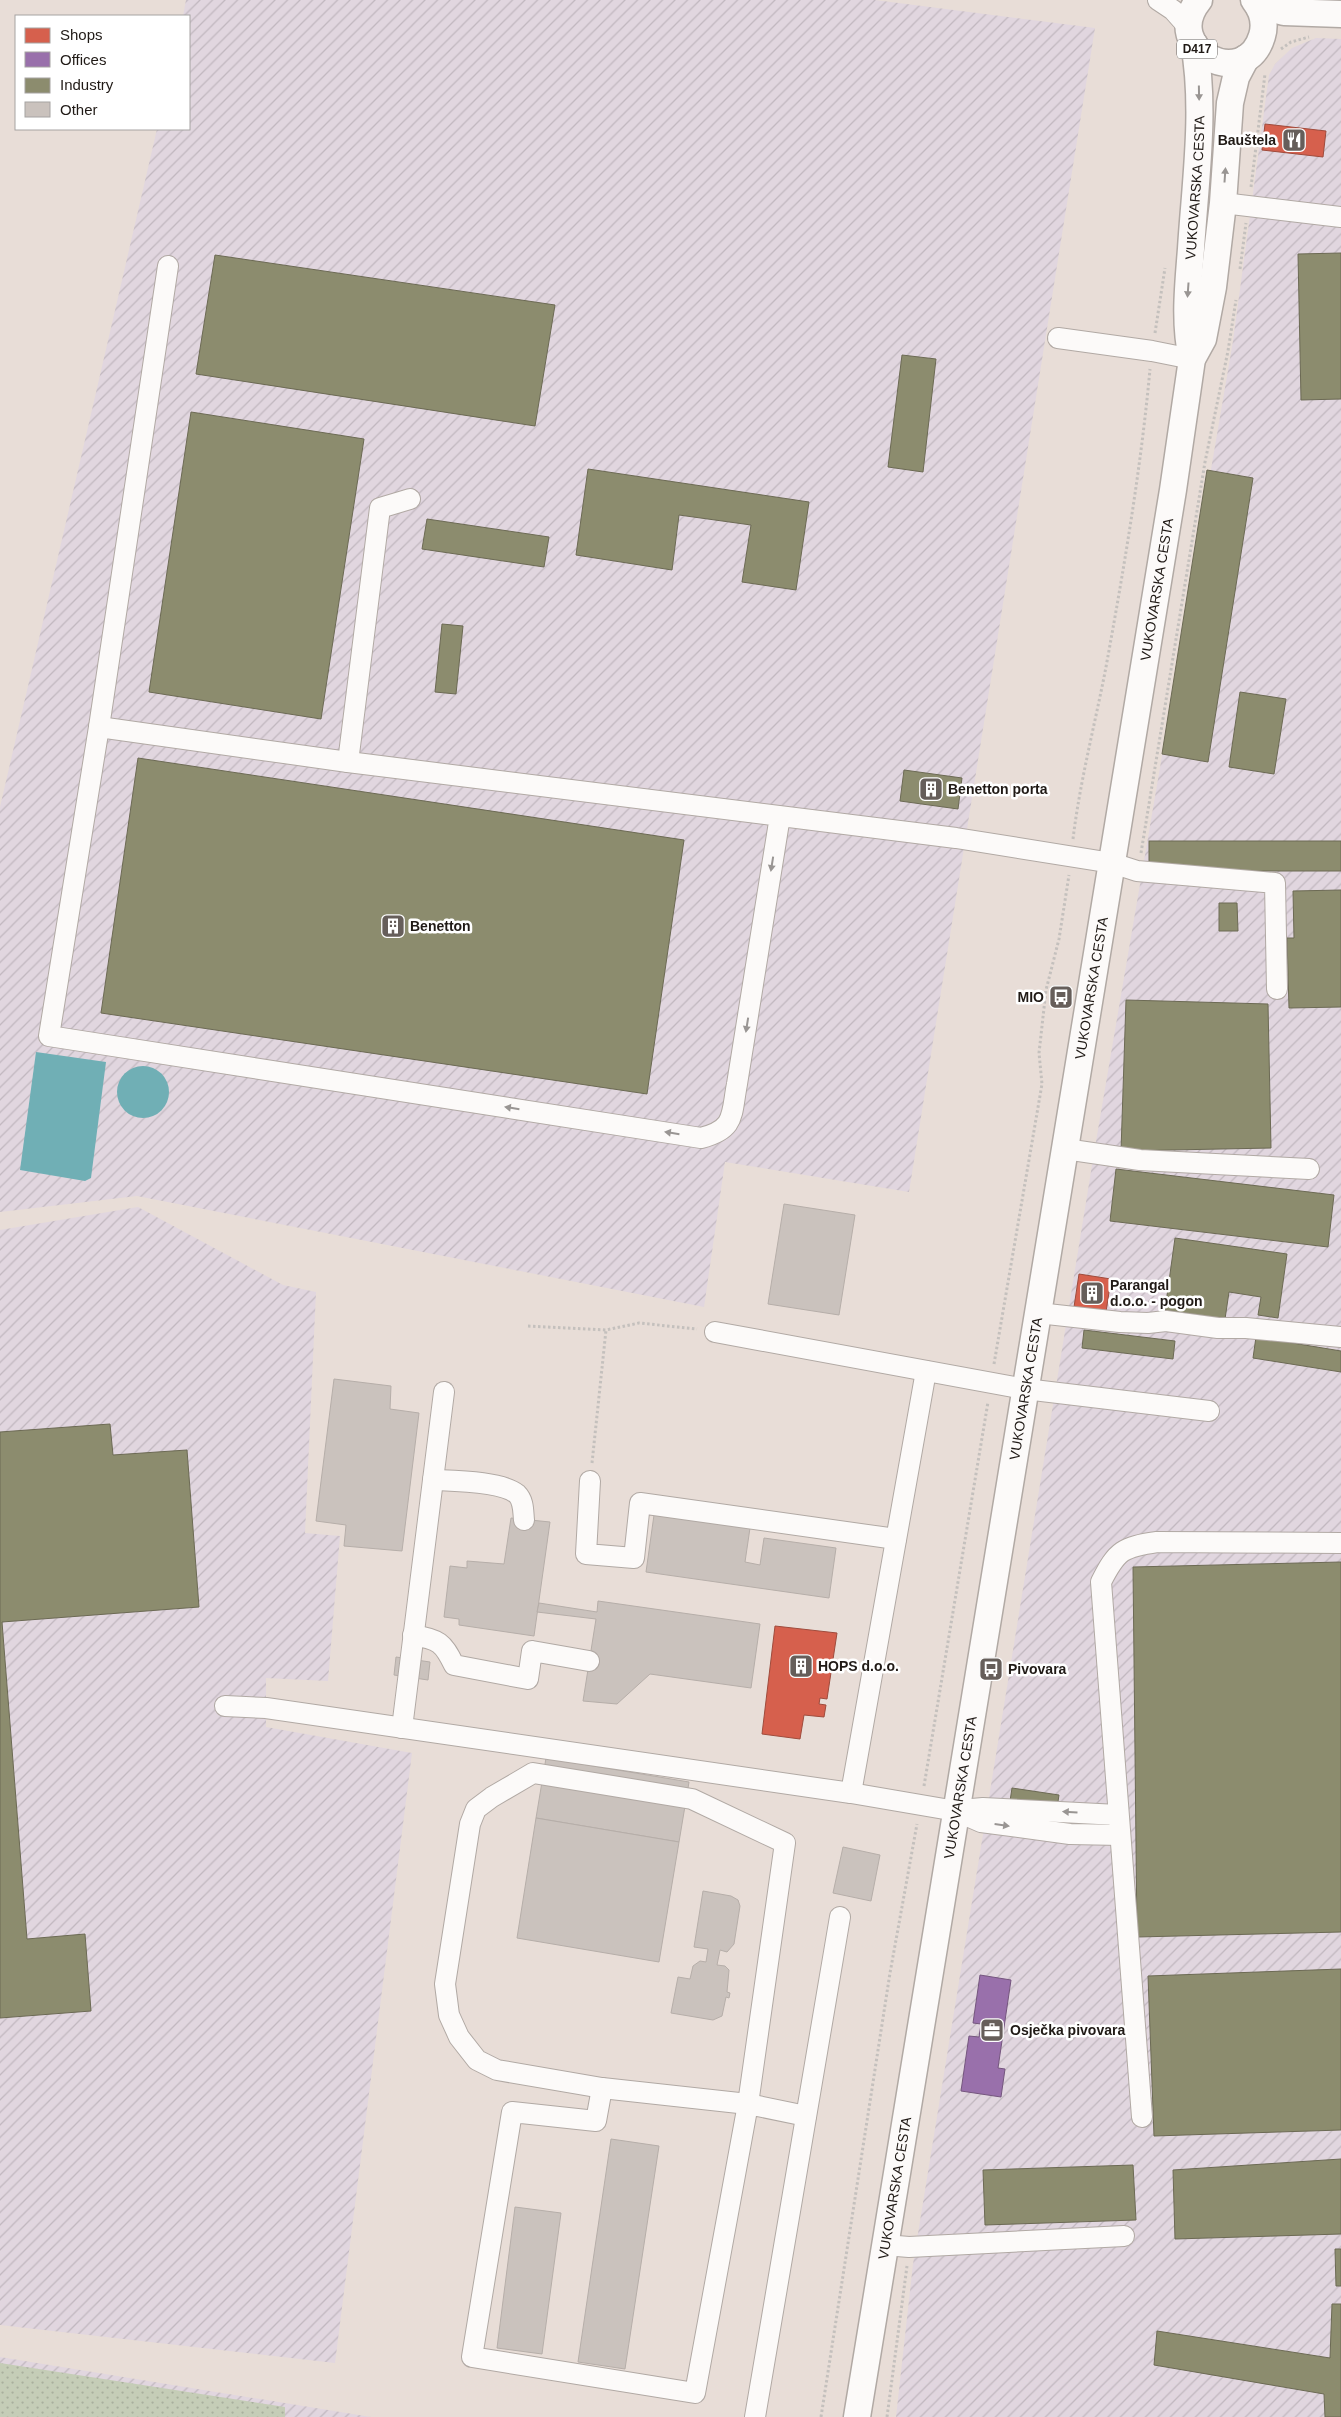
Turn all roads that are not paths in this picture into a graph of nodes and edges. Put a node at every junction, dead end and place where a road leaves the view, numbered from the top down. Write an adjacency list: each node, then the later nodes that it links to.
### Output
1 (1158, 0): 7 (lane)
2 (1168, 0): 3 (lane)
3 (1188, 0)
4 (1199, 0): 7 (main road, D417)
5 (1256, 2): 6 (main road); 8 (main road)
6 (1327, 22): 8 (main road)
7 (1191, 36): 8 (main road, D417); 13 (main road, VUKOVARSKA CESTA, one-way to 13)
8 (1262, 56): 9 (main road, VUKOVARSKA CESTA, one-way to 8)
9 (1223, 203): 10 (lane); 13 (main road, VUKOVARSKA CESTA)
10 (1341, 217)
11 (168, 266): 15 (lane)
12 (1058, 338): 13 (lane)
13 (1192, 359): 18 (main road, VUKOVARSKA CESTA)
14 (410, 500): 16 (lane)
15 (99, 727): 16 (lane); 17 (lane, one-way to 15)
16 (348, 762): 17 (lane)
17 (780, 816): 18 (lane)
18 (1112, 863): 19 (lane); 20 (main road, VUKOVARSKA CESTA)
19 (1277, 989)
20 (1065, 1148): 21 (lane); 22 (main road, VUKOVARSKA CESTA)
21 (1309, 1169)
22 (1038, 1313): 24 (lane); 26 (main road, VUKOVARSKA CESTA)
23 (715, 1332): 25 (lane)
24 (1341, 1337)
25 (926, 1371): 26 (lane); 32 (lane)
26 (1025, 1388): 28 (lane); 39 (main road, VUKOVARSKA CESTA)
27 (444, 1392): 29 (lane)
28 (1209, 1410)
29 (433, 1480): 31 (lane); 34 (lane)
30 (590, 1481): 32 (lane)
31 (524, 1520)
32 (896, 1539): 38 (lane)
33 (1341, 1543): 40 (lane)
34 (413, 1635): 35 (lane); 37 (lane)
35 (589, 1661)
36 (225, 1706): 37 (lane)
37 (402, 1728): 38 (lane)
38 (851, 1793): 39 (lane)
39 (956, 1811): 40 (lane); 47 (main road, VUKOVARSKA CESTA)
40 (1119, 1825): 45 (lane)
41 (840, 1917): 44 (lane)
42 (602, 2088): 43 (lane); 43 (lane); 43 (lane)
43 (748, 2104): 44 (lane)
44 (806, 2116): 48 (lane)
45 (1142, 2117)
46 (1124, 2236): 47 (lane)
47 (897, 2246): 49 (main road, VUKOVARSKA CESTA)
48 (755, 2417)
49 (857, 2417)

